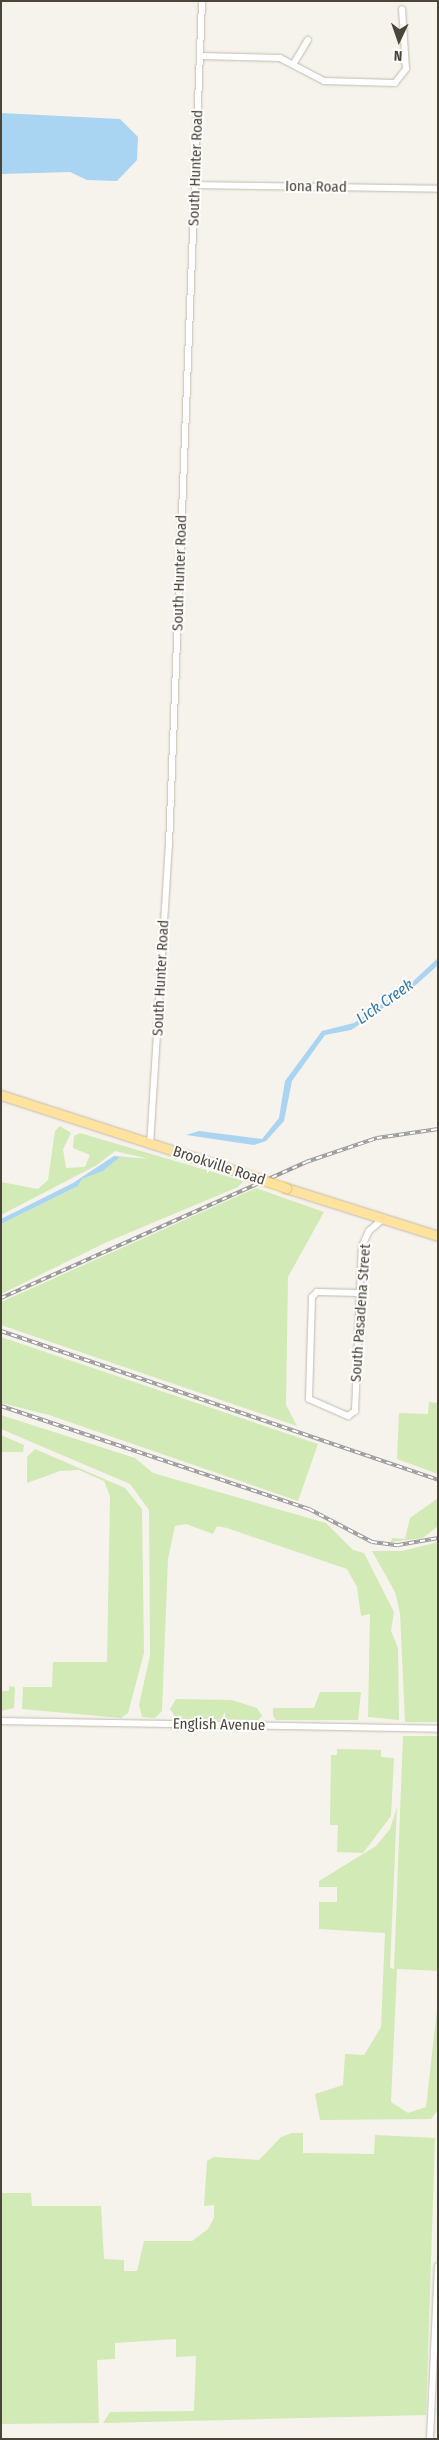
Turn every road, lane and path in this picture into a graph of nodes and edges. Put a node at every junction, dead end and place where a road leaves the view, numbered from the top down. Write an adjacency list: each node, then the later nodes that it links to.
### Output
1 (202, 1): 4 (street, South Hunter Road)
2 (402, 9): 5 (street)
3 (308, 40): 5 (street)
4 (200, 56): 5 (street); 6 (street, South Hunter Road)
5 (294, 63)
6 (195, 185): 7 (street, Iona Road); 9 (street, South Hunter Road)
7 (438, 189)
8 (1, 1095): 9 (main road, Brookville Road)
9 (150, 1145): 10 (main road, Brookville Road, bridge)
10 (384, 1218): 11 (main road, Brookville Road); 12 (street, South Pasadena Street)
11 (438, 1236)
12 (360, 1293): 12 (street, South Pasadena Street)
13 (1, 1721): 14 (street, English Avenue)
14 (438, 1729)
15 (438, 2266): 16 (street)
16 (430, 2439)

